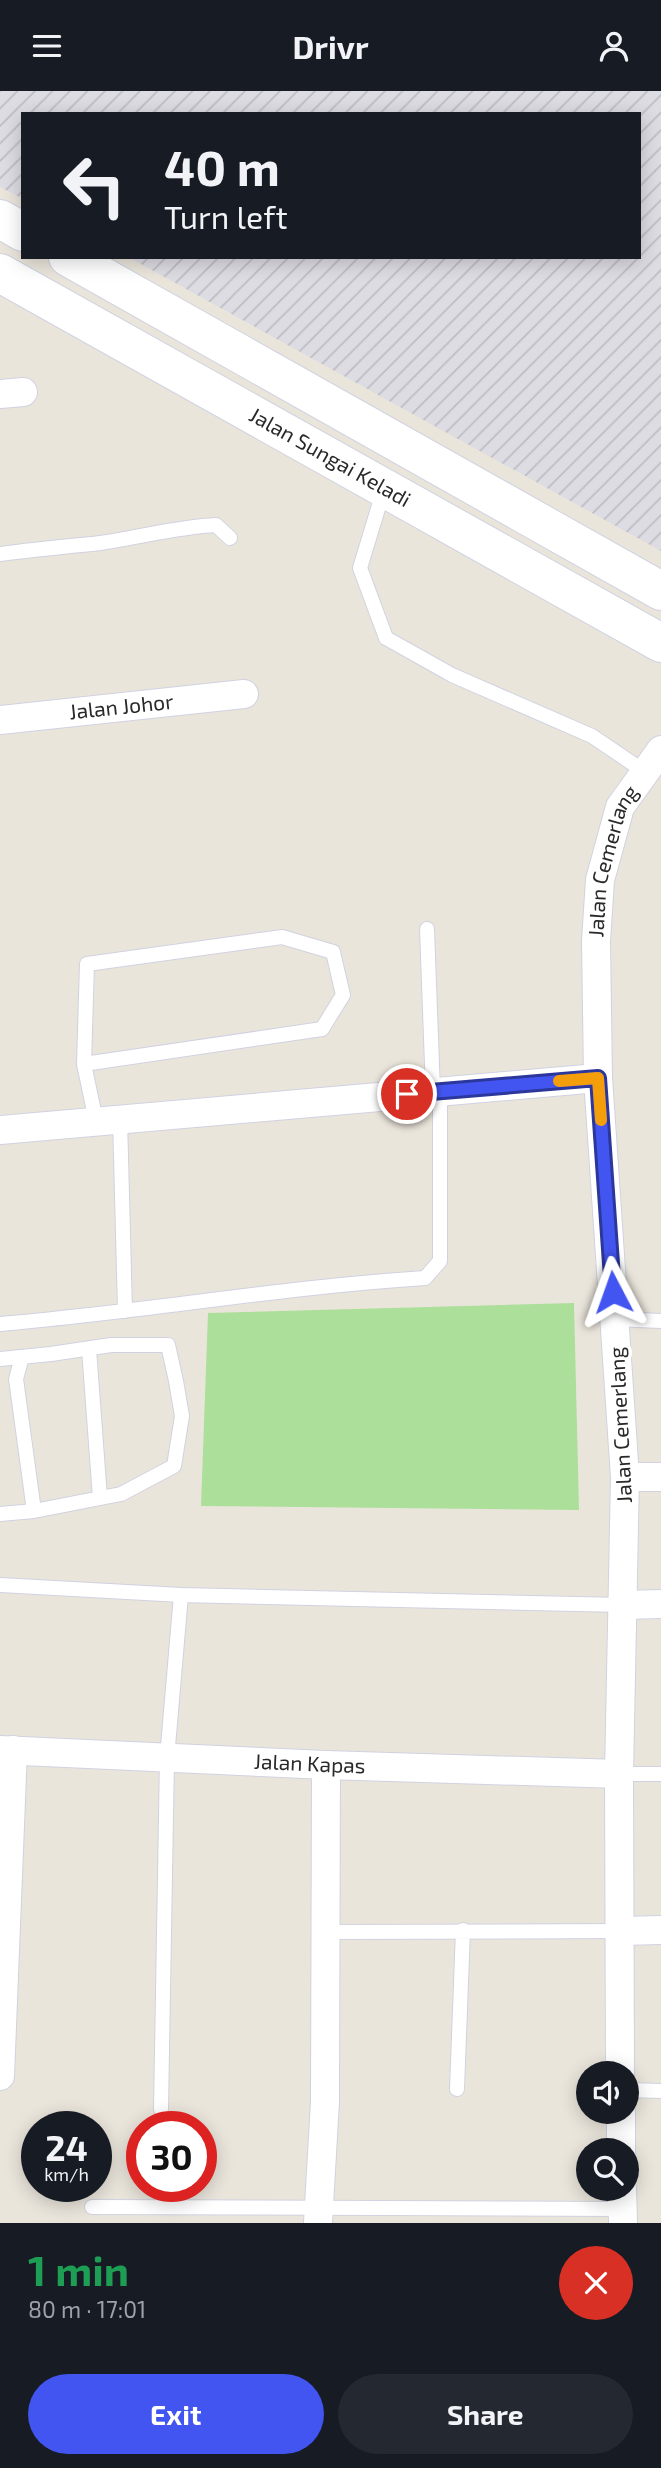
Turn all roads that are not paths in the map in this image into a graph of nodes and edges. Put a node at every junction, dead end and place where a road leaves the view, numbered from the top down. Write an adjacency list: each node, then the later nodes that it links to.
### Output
1 (0, 219): 2 (street)
2 (21, 231)
3 (72, 259): 8 (street)
4 (0, 273): 5 (street, Jalan Sungai Keladi)
5 (385, 487): 9 (street, Jalan Sungai Keladi); 12 (lane)
6 (230, 538): 7 (lane)
7 (0, 554)
8 (661, 591)
9 (661, 643)
10 (244, 694): 11 (street, Jalan Johor)
11 (0, 720)
12 (656, 768): 15 (street, Jalan Cemerlang)
13 (426, 929): 16 (lane)
14 (83, 1064): 14 (lane); 17 (lane)
15 (598, 1078): 16 (street); 20 (street, Jalan Cemerlang)
16 (437, 1092): 17 (street); 19 (lane)
17 (108, 1119): 18 (street); 19 (lane)
18 (0, 1130)
19 (125, 1311): 22 (lane)
20 (615, 1319): 21 (lane); 26 (street, Jalan Cemerlang)
21 (661, 1321)
22 (0, 1324)
23 (89, 1349): 24 (lane); 28 (lane); 28 (lane)
24 (22, 1357): 25 (lane); 29 (lane)
25 (0, 1359)
26 (625, 1477): 27 (street); 34 (street, Jalan Cemerlang)
27 (661, 1477)
28 (100, 1498): 29 (lane)
29 (34, 1511): 30 (lane)
30 (0, 1514)
31 (0, 1585): 32 (lane)
32 (181, 1595): 34 (lane); 36 (lane)
33 (661, 1604): 34 (street)
34 (623, 1605): 38 (street, Jalan Cemerlang)
35 (7, 1750): 36 (street, Jalan Kapas); 45 (street)
36 (167, 1758): 37 (street, Jalan Kapas); 49 (lane)
37 (326, 1765): 38 (street, Jalan Kapas); 43 (street)
38 (620, 1774): 39 (lane); 42 (street, Jalan Cemerlang)
39 (661, 1774)
40 (463, 1930): 42 (lane); 43 (lane); 46 (lane)
41 (661, 1930): 42 (street)
42 (621, 1931): 44 (street, Jalan Cemerlang)
43 (326, 1932): 53 (street)
44 (620, 2061)
45 (0, 2076)
46 (457, 2089)
47 (639, 2090): 48 (lane)
48 (661, 2091)
49 (161, 2109)
50 (92, 2207): 53 (lane)
51 (623, 2207): 52 (lane)
52 (485, 2208): 53 (lane); 54 (lane)
53 (319, 2215)
54 (485, 2223)

